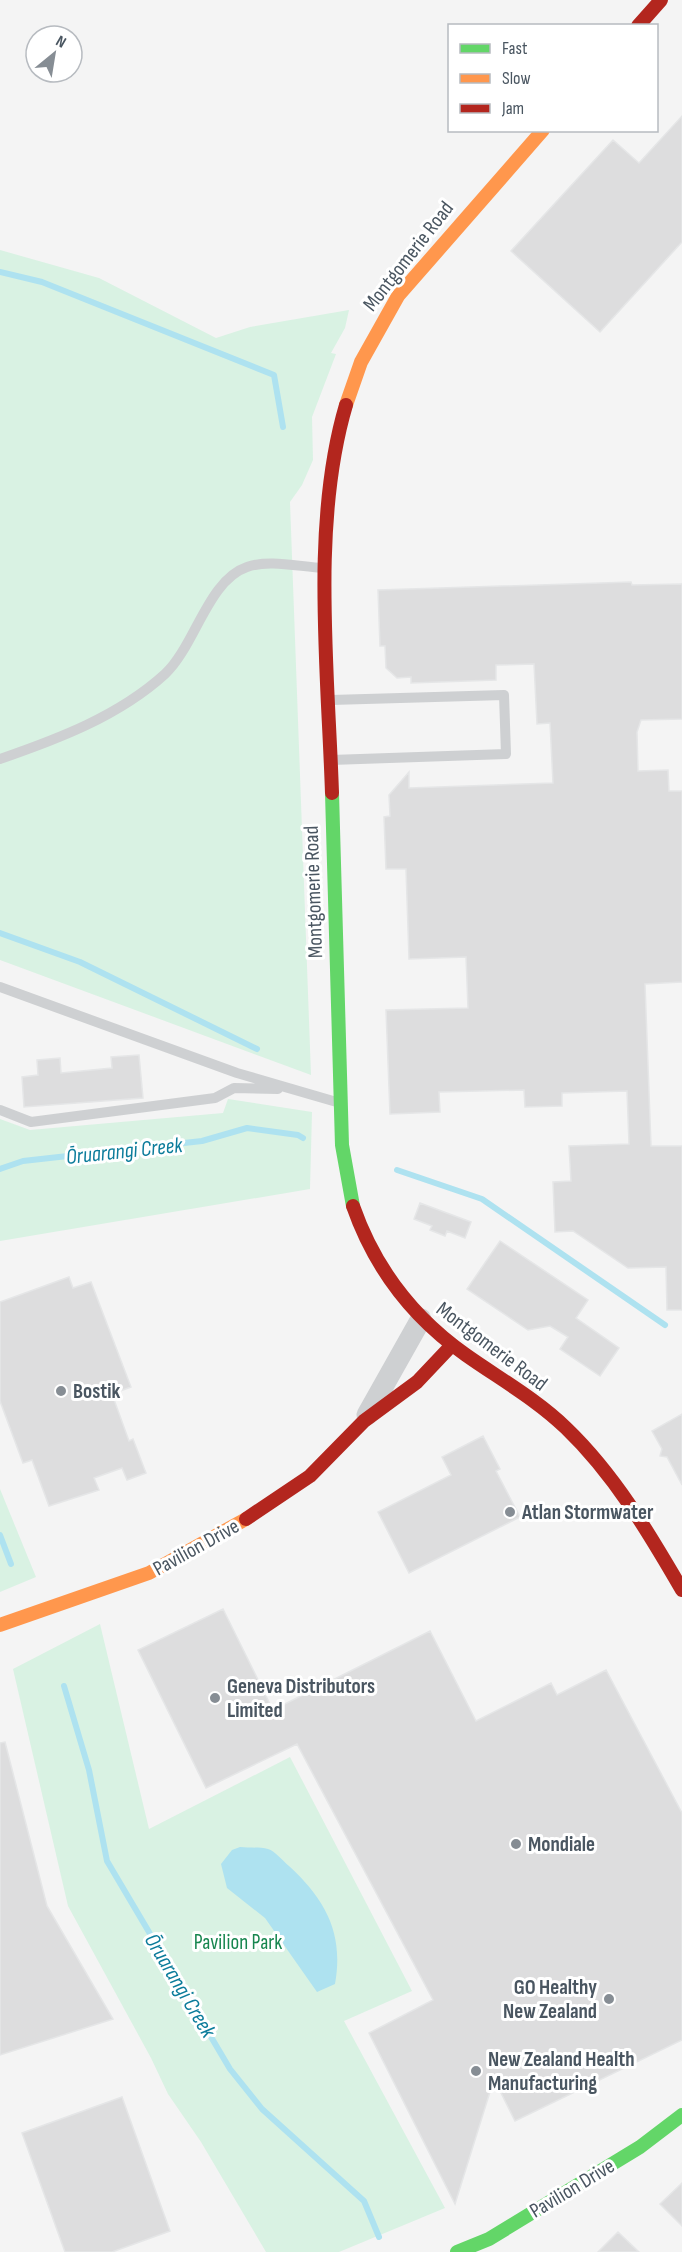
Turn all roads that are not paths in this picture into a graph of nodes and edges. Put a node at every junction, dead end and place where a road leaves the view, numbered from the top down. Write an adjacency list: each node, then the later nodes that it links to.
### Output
1 (661, 0): 2 (street)
2 (640, 24)
3 (541, 132): 4 (street, Montgomerie Road)
4 (325, 568): 5 (street, Montgomerie Road); 6 (lane)
5 (328, 700): 7 (street, Montgomerie Road); 7 (lane)
6 (0, 759)
7 (330, 760): 10 (street, Montgomerie Road)
8 (0, 987): 9 (lane)
9 (296, 1090): 10 (lane); 11 (lane)
10 (340, 1103): 12 (street, Montgomerie Road)
11 (0, 1110)
12 (421, 1319): 13 (street, Montgomerie Road); 14 (street, Pavilion Drive)
13 (452, 1345): 14 (street, Pavilion Drive); 15 (street, Montgomerie Road)
14 (364, 1421): 16 (street, Pavilion Drive)
15 (682, 1590)
16 (0, 1625)
17 (682, 2115): 18 (street, Pavilion Drive)
18 (457, 2252)

